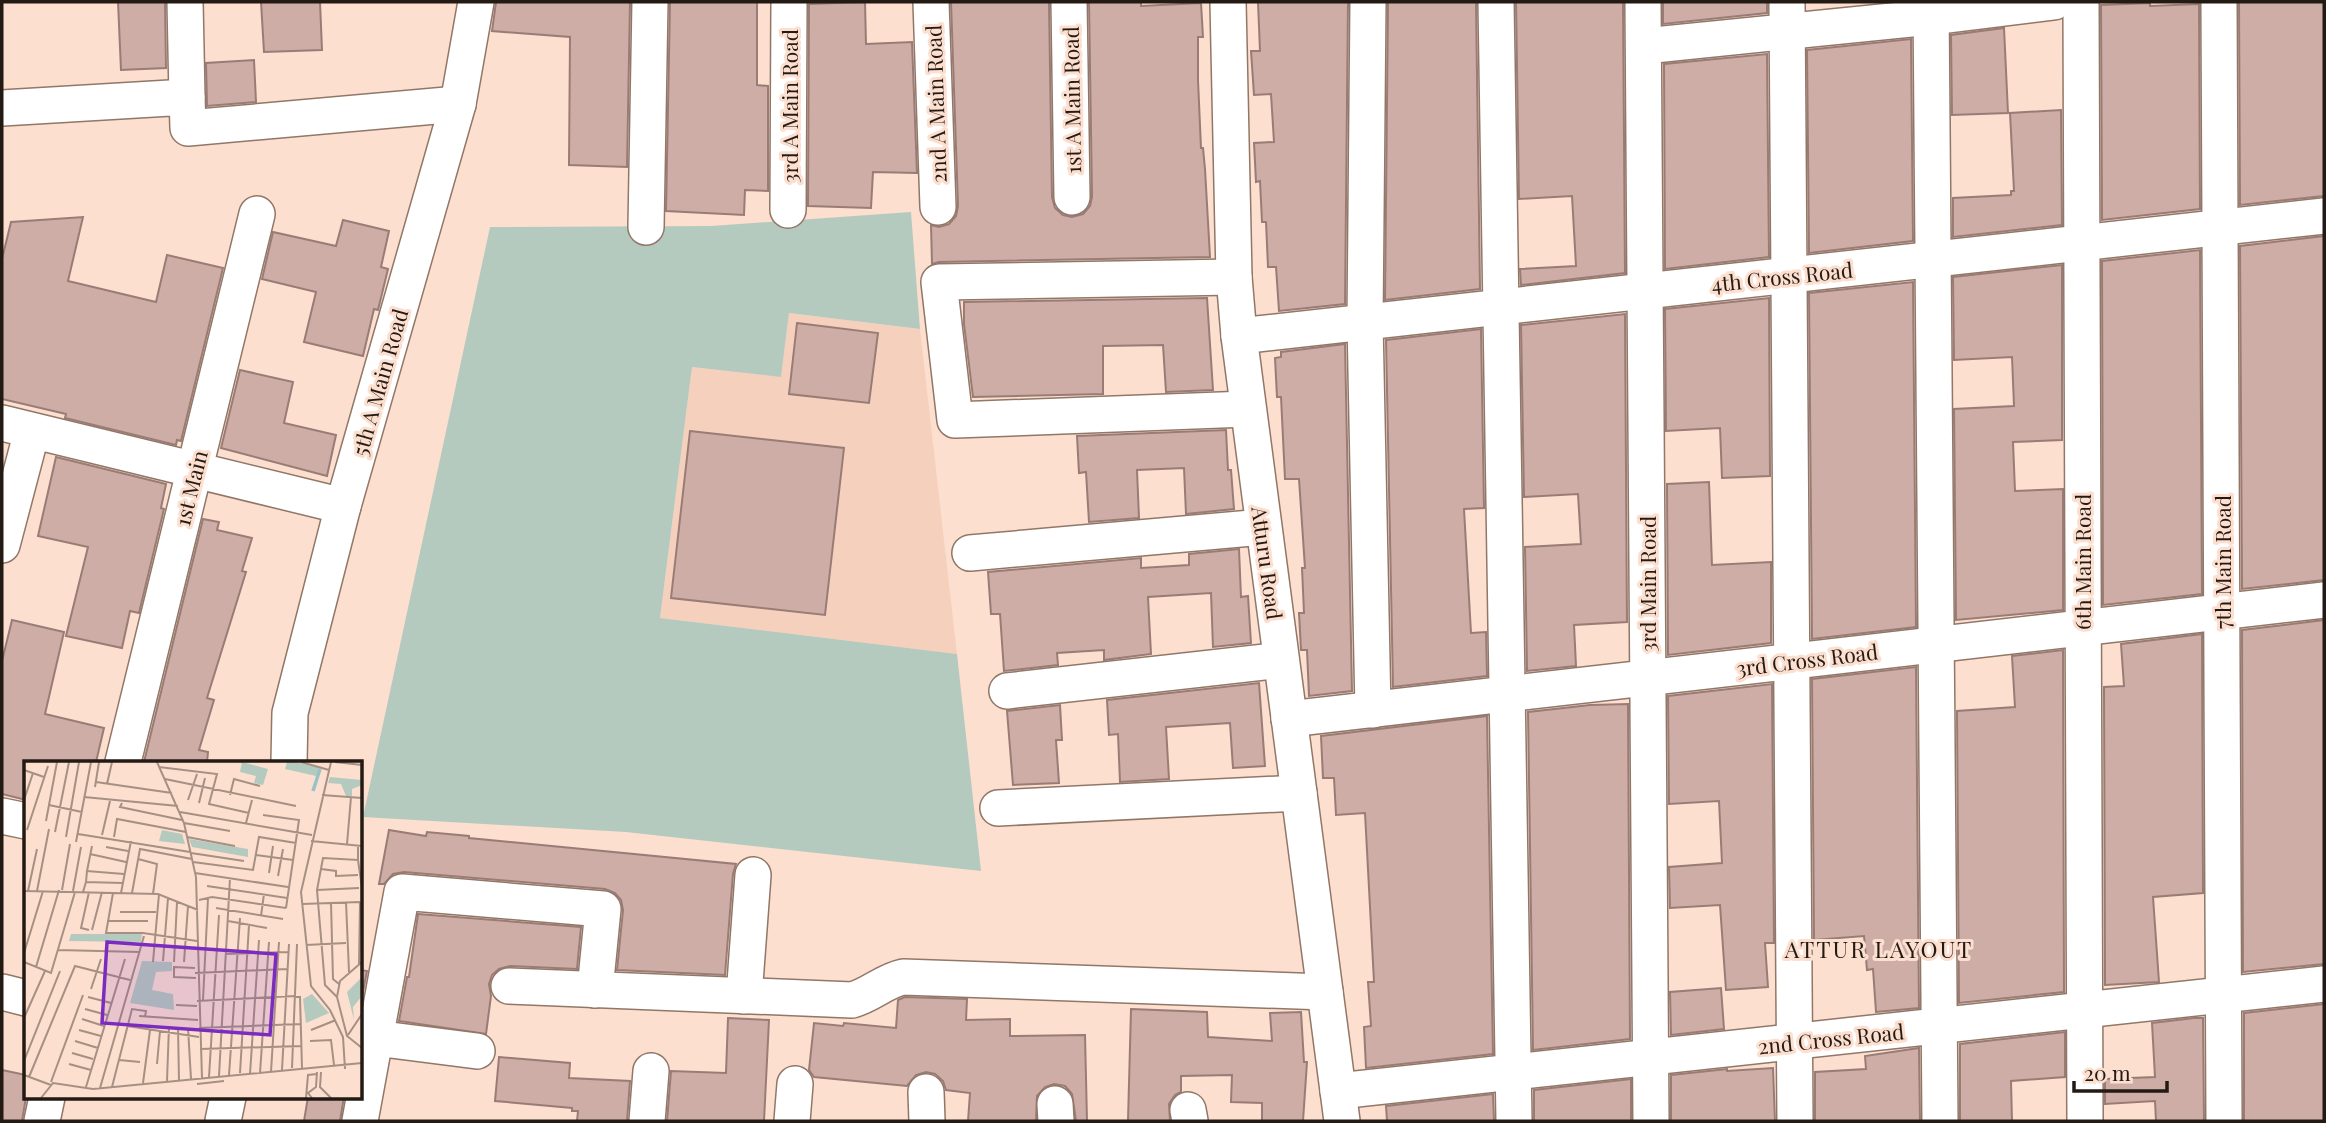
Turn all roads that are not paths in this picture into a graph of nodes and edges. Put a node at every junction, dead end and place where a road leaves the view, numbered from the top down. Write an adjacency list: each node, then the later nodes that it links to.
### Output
1 (185, 2): 17 (street)
2 (476, 2): 18 (street, 5th A Main Road)
3 (650, 2): 25 (street)
4 (789, 2): 22 (street, 3rd A Main Road)
5 (931, 2): 21 (street, 2nd A Main Road)
6 (1069, 2): 20 (street, 1st A Main Road)
7 (1228, 2): 30 (street, Atturu Road)
8 (1368, 2): 33 (street)
9 (1496, 2): 32 (street)
10 (1643, 2): 16 (street, 3rd Main Road)
11 (2053, 2): 14 (street)
12 (2081, 2): 27 (street, 6th Main Road)
13 (2220, 2): 26 (street, 7th Main Road)
14 (1931, 10): 15 (street); 28 (street)
15 (1787, 17): 16 (street); 29 (street)
16 (1644, 46): 31 (street, 3rd Main Road)
17 (187, 97): 18 (street); 19 (street)
18 (458, 104): 38 (street, 5th A Main Road)
19 (2, 108)
20 (1072, 197)
21 (938, 207)
22 (788, 210)
23 (257, 214): 37 (street, 1st Main)
24 (2324, 216): 26 (street, 4th Cross Road)
25 (646, 227)
26 (2220, 228): 27 (street, 4th Cross Road); 43 (street, 7th Main Road)
27 (2081, 243): 28 (street, 4th Cross Road); 44 (street, 6th Main Road)
28 (1933, 260): 29 (street, 4th Cross Road); 45 (street)
29 (1788, 276): 31 (street, 4th Cross Road); 47 (street)
30 (1234, 277): 34 (street, Atturu Road); 35 (street)
31 (1645, 291): 32 (street, 4th Cross Road); 48 (street, 3rd Main Road)
32 (1501, 307): 33 (street, 4th Cross Road); 50 (street)
33 (1365, 322): 34 (street, 4th Cross Road); 51 (street)
34 (1239, 336): 35 (street, Atturu Road)
35 (1247, 409): 39 (street, Atturu Road)
36 (17, 427): 37 (street); 40 (street)
37 (194, 470): 38 (street); 53 (street, 1st Main)
38 (343, 506): 54 (street, 5th A Main Road)
39 (1263, 527): 41 (street); 46 (street, Atturu Road)
40 (2, 545)
41 (970, 553)
42 (2324, 600): 43 (street, 3rd Cross Road)
43 (2222, 611): 44 (street, 3rd Cross Road); 65 (street, 7th Main Road)
44 (2083, 628): 45 (street, 3rd Cross Road); 68 (street, 6th Main Road)
45 (1936, 644): 47 (street, 3rd Cross Road); 69 (street)
46 (1281, 660): 49 (street); 52 (street, Atturu Road)
47 (1791, 661): 48 (street, 3rd Cross Road); 71 (street)
48 (1648, 678): 50 (street, 3rd Cross Road); 73 (street, 3rd Main Road)
49 (1007, 691)
50 (1507, 694): 51 (street, 3rd Cross Road); 75 (street)
51 (1373, 709): 52 (street, 3rd Cross Road)
52 (1289, 719): 55 (street, Atturu Road)
53 (123, 761)
54 (289, 761)
55 (1298, 793): 56 (street); 64 (street, Atturu Road)
56 (999, 808)
57 (2, 816): 58 (street)
58 (24, 821)
59 (753, 875): 66 (street)
60 (2324, 984): 65 (street, 2nd Cross Road)
61 (509, 986): 62 (street)
62 (595, 990): 66 (street); 70 (street)
63 (2, 992): 67 (street)
64 (1325, 992): 66 (street); 79 (street, Atturu Road)
65 (2224, 995): 68 (street, 2nd Cross Road); 90 (street, 7th Main Road)
66 (744, 996)
67 (24, 998)
68 (2085, 1010): 69 (street, 2nd Cross Road); 89 (street, 6th Main Road)
69 (1939, 1026): 71 (street, 2nd Cross Road); 88 (street)
70 (376, 1038): 72 (street); 82 (street)
71 (1794, 1042): 73 (street, 2nd Cross Road); 87 (street)
72 (477, 1051)
73 (1651, 1058): 75 (street, 2nd Cross Road); 86 (street, 3rd Main Road)
74 (652, 1071): 83 (street)
75 (1513, 1073): 79 (street, 2nd Cross Road); 85 (street)
76 (795, 1084): 84 (street)
77 (47, 1098): 80 (street)
78 (228, 1098): 81 (street)
79 (1340, 1106)
80 (42, 1121)
81 (223, 1121)
82 (360, 1121)
83 (647, 1121)
84 (792, 1121)
85 (1514, 1121)
86 (1651, 1121)
87 (1795, 1121)
88 (1940, 1121)
89 (2085, 1121)
90 (2224, 1121)

